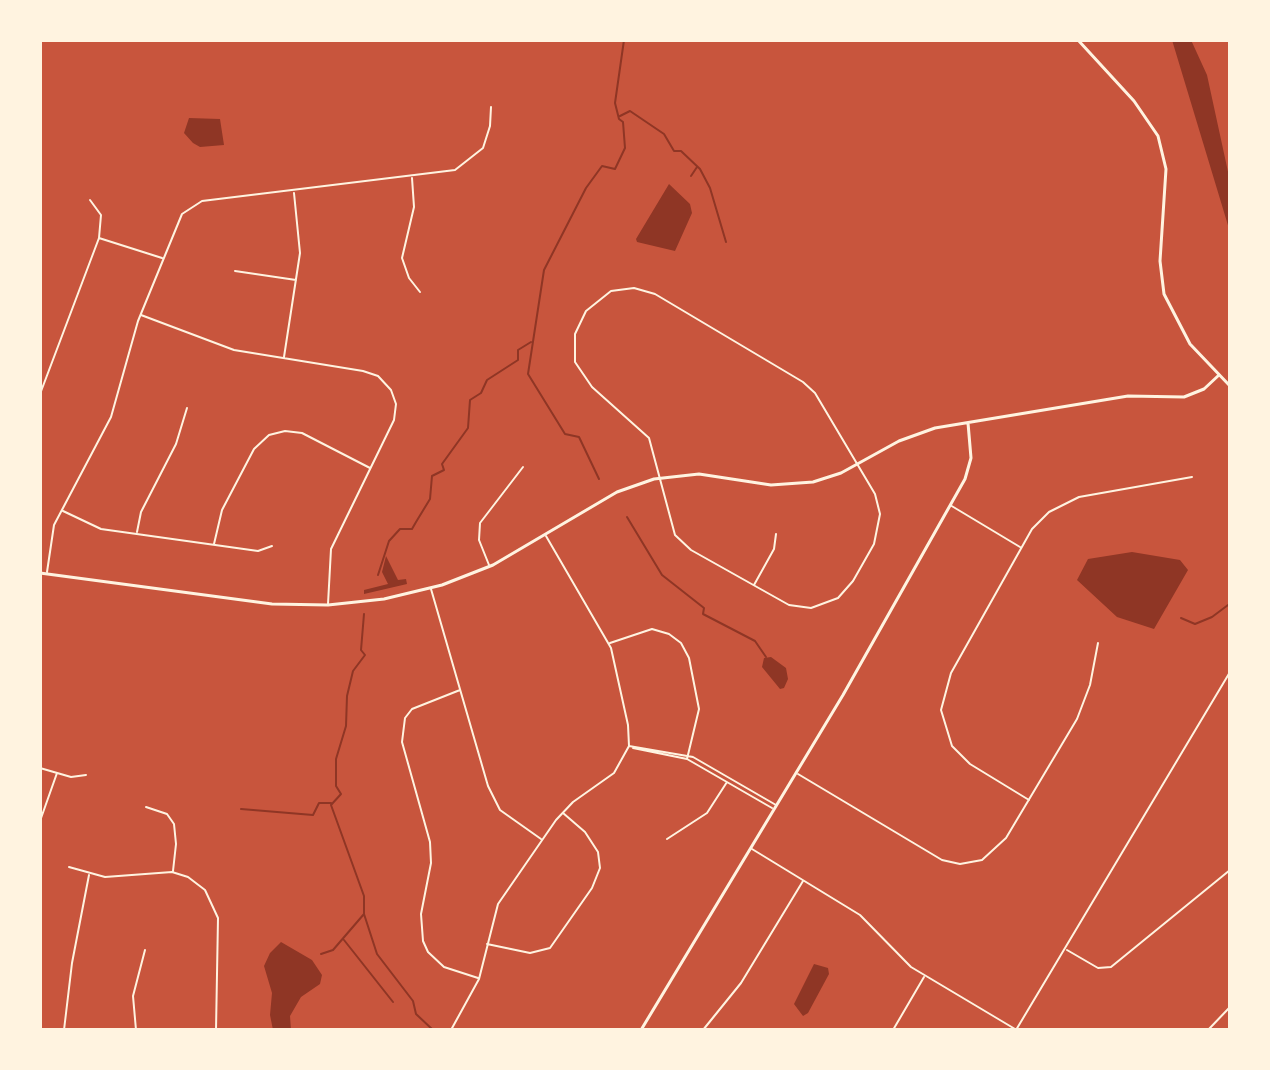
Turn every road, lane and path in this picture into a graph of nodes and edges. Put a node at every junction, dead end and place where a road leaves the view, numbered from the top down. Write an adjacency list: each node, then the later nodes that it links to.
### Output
1 (1078, 40): 13 (street)
2 (491, 107): 3 (street)
3 (411, 176): 4 (street); 10 (street)
4 (294, 190): 7 (street); 9 (street)
5 (90, 200): 6 (street)
6 (99, 238): 7 (street); 15 (street)
7 (163, 259): 11 (street)
8 (235, 271): 9 (street)
9 (296, 280): 12 (street)
10 (420, 292)
11 (141, 315): 12 (street); 24 (street)
12 (284, 358): 20 (street)
13 (1219, 375): 14 (street); 17 (street)
14 (1230, 386)
15 (40, 394)
16 (187, 408): 25 (street)
17 (967, 422): 18 (street); 23 (street)
18 (858, 466): 21 (street); 21 (street); 34 (street)
19 (523, 467): 31 (street)
20 (370, 468): 28 (street); 36 (street)
21 (660, 477): 27 (street); 34 (street)
22 (1192, 477): 30 (street)
23 (949, 505): 30 (street); 45 (street)
24 (62, 511): 25 (street); 33 (street)
25 (136, 533): 28 (street)
26 (776, 534): 34 (street)
27 (546, 536): 31 (street); 37 (street)
28 (214, 544): 29 (street)
29 (272, 546)
30 (1021, 547): 48 (street)
31 (490, 566): 35 (street)
32 (40, 573): 33 (street)
33 (47, 574): 36 (street)
34 (753, 586)
35 (431, 588): 36 (street); 40 (street)
36 (328, 605)
37 (609, 643): 41 (street); 42 (street)
38 (1098, 643): 48 (street)
39 (1230, 672): 62 (street)
40 (460, 690): 54 (street); 65 (street)
41 (630, 746): 42 (street); 51 (street)
42 (688, 758): 47 (street)
43 (40, 768): 44 (street)
44 (57, 773): 46 (street); 52 (street)
45 (797, 773): 48 (street); 50 (street)
46 (86, 775)
47 (728, 780): 50 (street); 53 (street)
48 (1029, 800)
49 (146, 807): 58 (street)
50 (776, 808): 55 (street)
51 (562, 812): 54 (street); 61 (street)
52 (40, 821)
53 (667, 839)
54 (542, 841): 61 (street)
55 (752, 849): 60 (street); 71 (street)
56 (69, 867): 59 (street)
57 (1230, 870): 62 (street)
58 (172, 872): 59 (street); 69 (street)
59 (89, 875): 67 (street)
60 (804, 880): 64 (street); 72 (street)
61 (486, 944): 65 (street)
62 (1065, 948): 74 (street)
63 (145, 950): 68 (street)
64 (925, 976): 73 (street); 74 (street)
65 (479, 979): 70 (street)
66 (1230, 1007): 75 (street)
67 (64, 1030)
68 (136, 1030)
69 (216, 1030)
70 (451, 1030)
71 (641, 1030)
72 (703, 1030)
73 (893, 1030)
74 (1016, 1030)
75 (1208, 1030)

